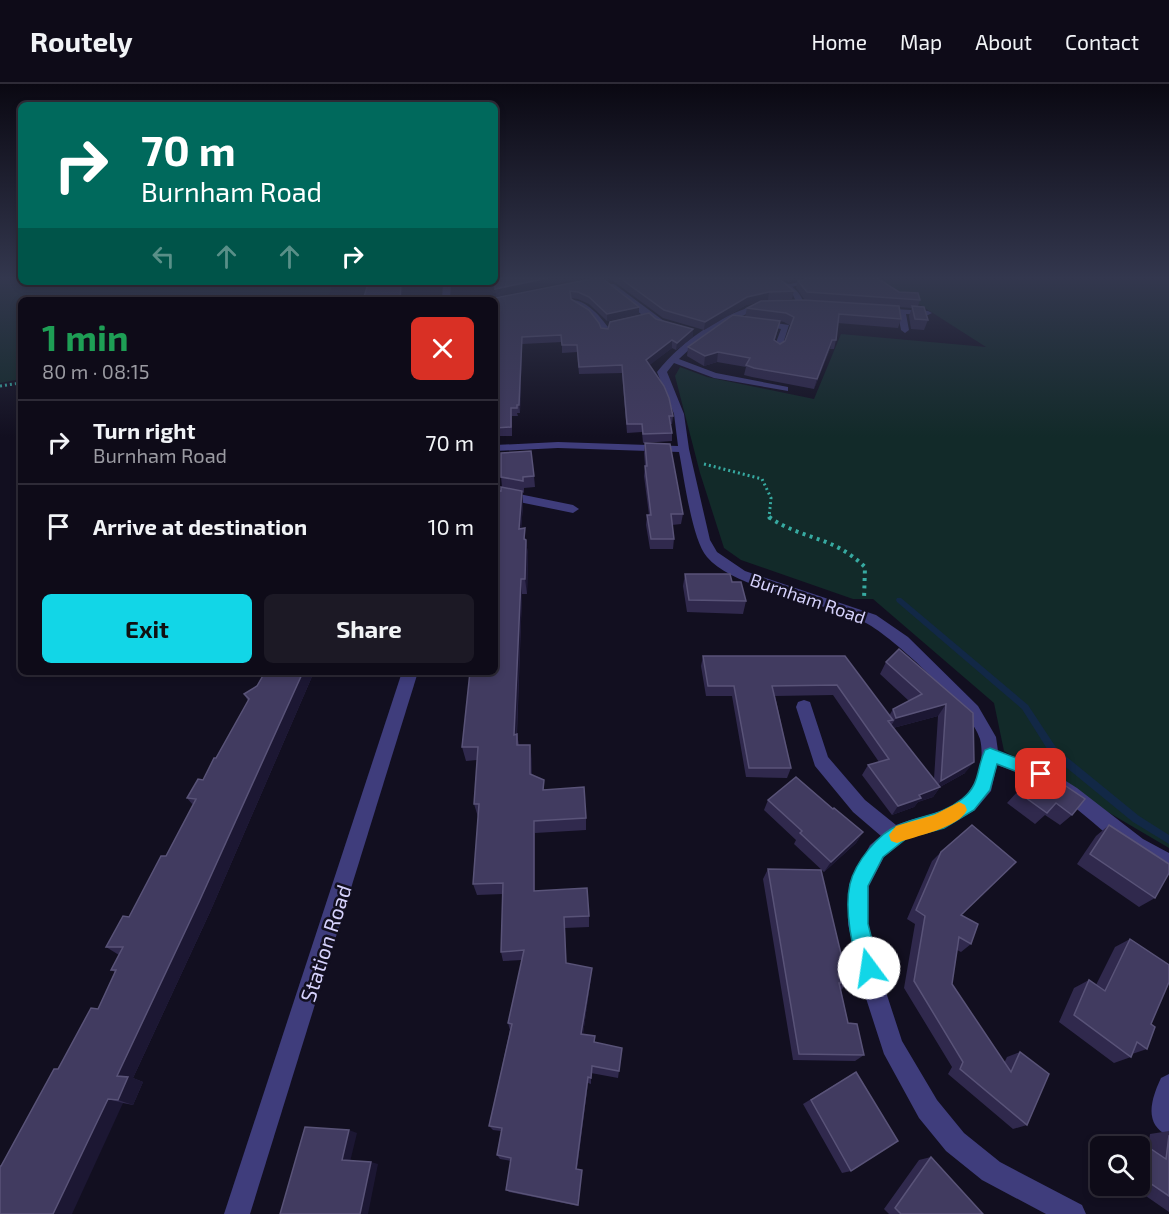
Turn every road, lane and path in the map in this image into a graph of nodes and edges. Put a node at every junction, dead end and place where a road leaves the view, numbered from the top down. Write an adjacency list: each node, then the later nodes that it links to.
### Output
1 (690, 331): 4 (street)
2 (711, 331): 4 (street)
3 (785, 331): 5 (street)
4 (705, 335): 6 (street)
5 (778, 348)
6 (674, 360): 9 (street); 11 (street, Burnham Road)
7 (18, 383): 8 (path)
8 (0, 386)
9 (785, 389)
10 (498, 448): 11 (street)
11 (686, 457): 14 (street, Burnham Road); 14 (path)
12 (498, 493): 13 (street)
13 (573, 509)
14 (858, 614): 17 (street, Burnham Road)
15 (409, 675): 22 (street, Station Road)
16 (804, 707): 18 (street)
17 (990, 755): 18 (street, Burnham Road); 19 (street)
18 (896, 836): 23 (street, Burnham Road)
19 (1169, 864)
20 (1169, 1086): 21 (street)
21 (1169, 1124)
22 (237, 1214)
23 (1073, 1214)

